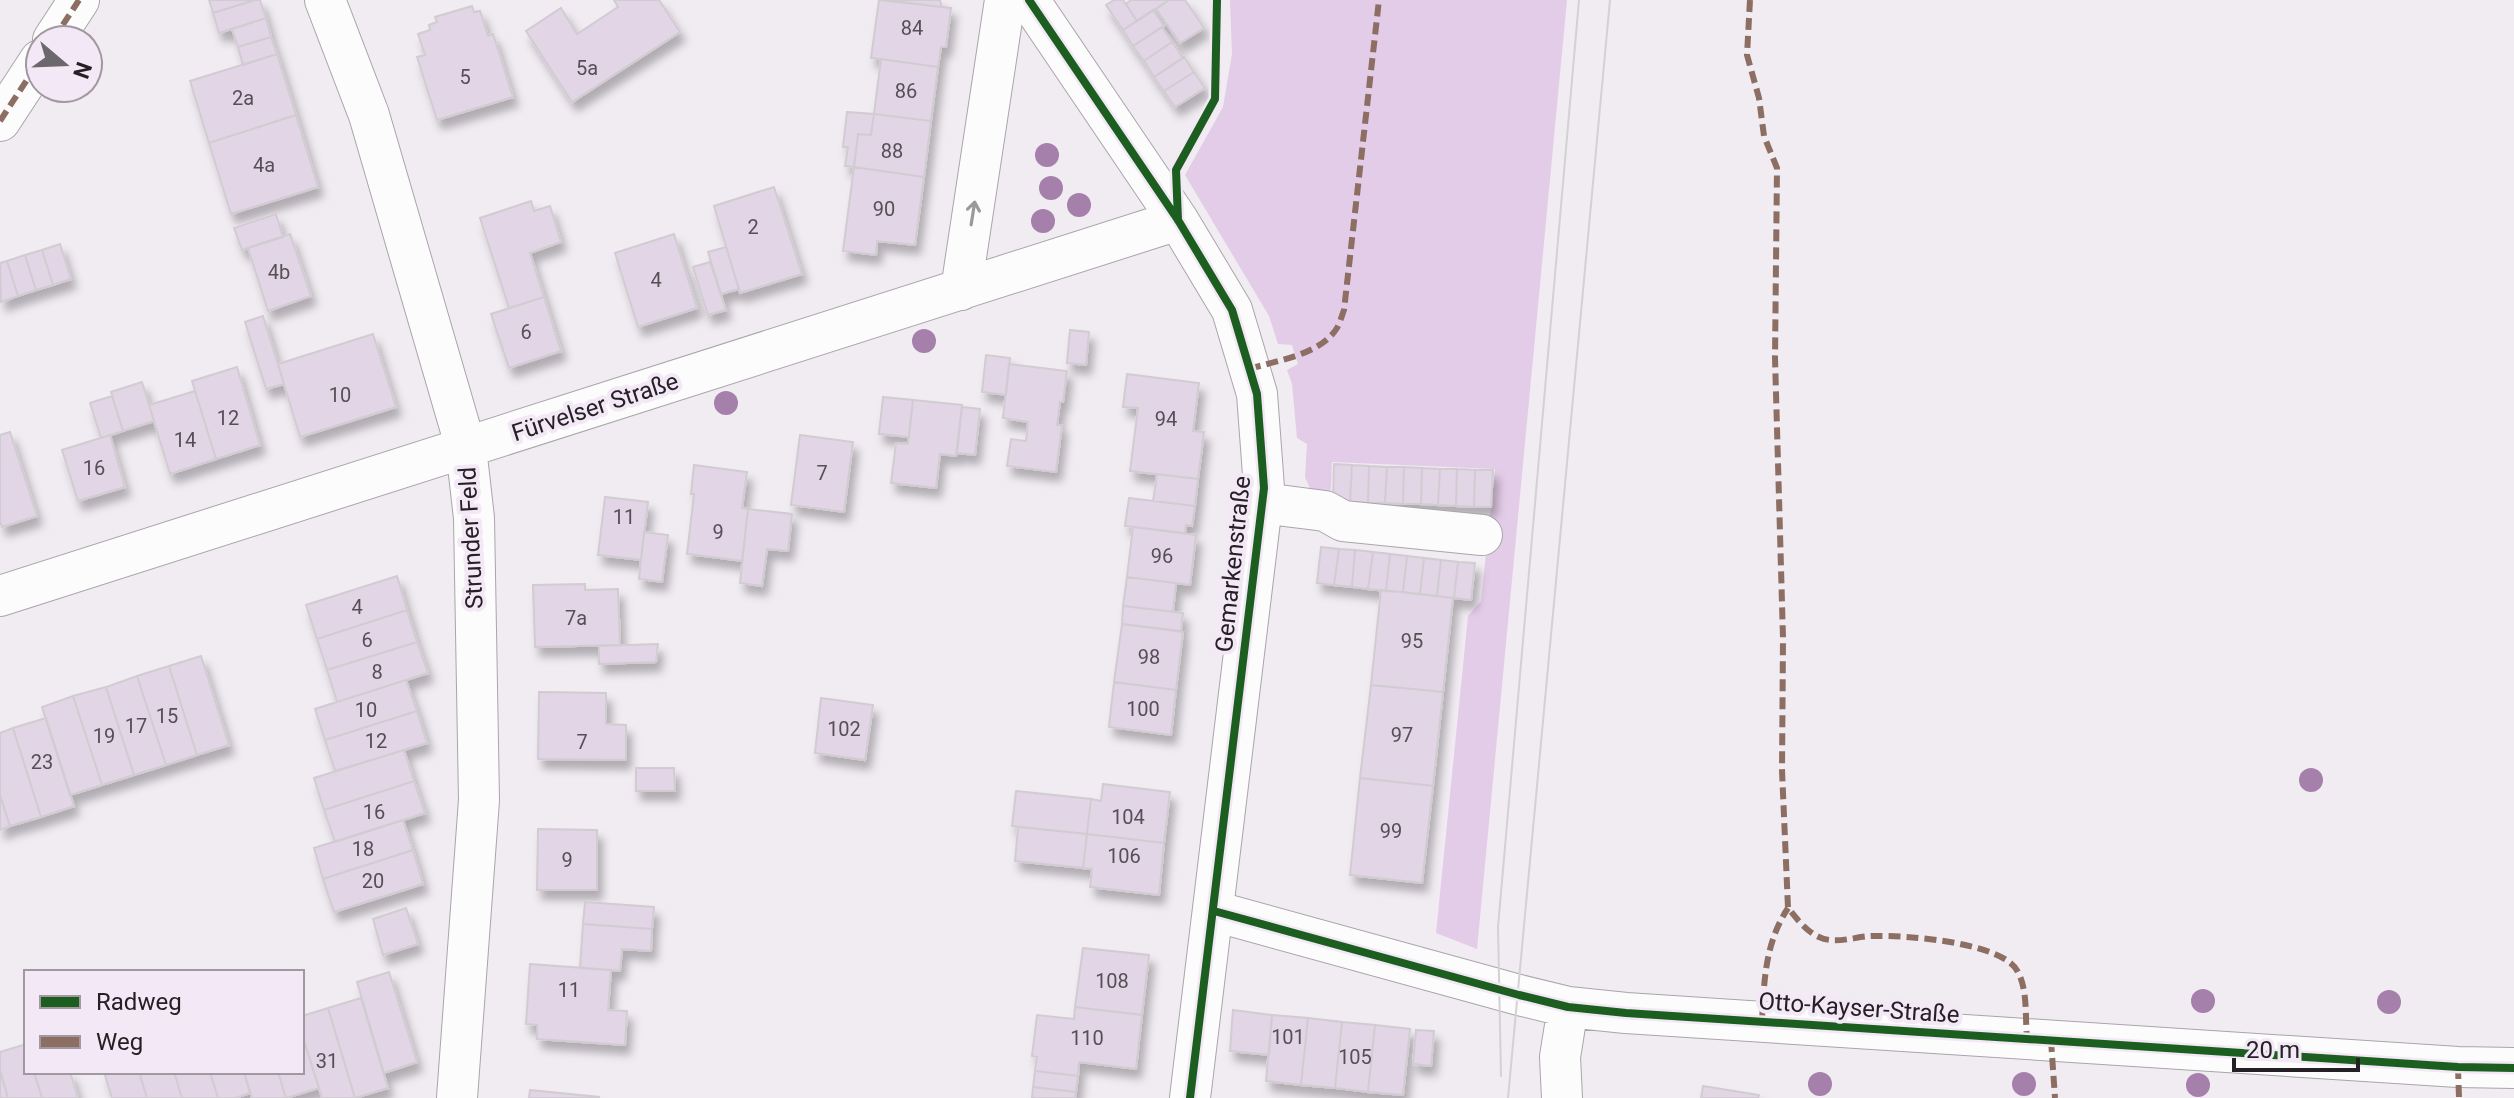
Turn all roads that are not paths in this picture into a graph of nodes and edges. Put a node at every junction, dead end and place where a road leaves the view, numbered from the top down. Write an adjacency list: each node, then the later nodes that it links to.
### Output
1 (79, 0): 5 (street)
2 (325, 0): 10 (street, Strunder Feld)
3 (1005, 0): 9 (street, one-way to 3)
4 (1029, 0): 8 (street, Gemarkenstraße)
5 (63, 24)
6 (24, 84): 7 (street)
7 (0, 121)
8 (1178, 220): 9 (street, Fürvelser Straße); 11 (street, Gemarkenstraße)
9 (961, 290): 10 (street, Fürvelser Straße)
10 (466, 448): 13 (street, Fürvelser Straße); 17 (street, Strunder Feld)
11 (1262, 503): 12 (street); 14 (street, Gemarkenstraße)
12 (1482, 535)
13 (0, 596)
14 (1214, 911): 15 (street, Otto-Kayser-Straße); 18 (street, Gemarkenstraße)
15 (1568, 1007): 16 (street, Otto-Kayser-Straße); 19 (street)
16 (2514, 1068)
17 (457, 1098)
18 (1190, 1098)
19 (1562, 1098)

